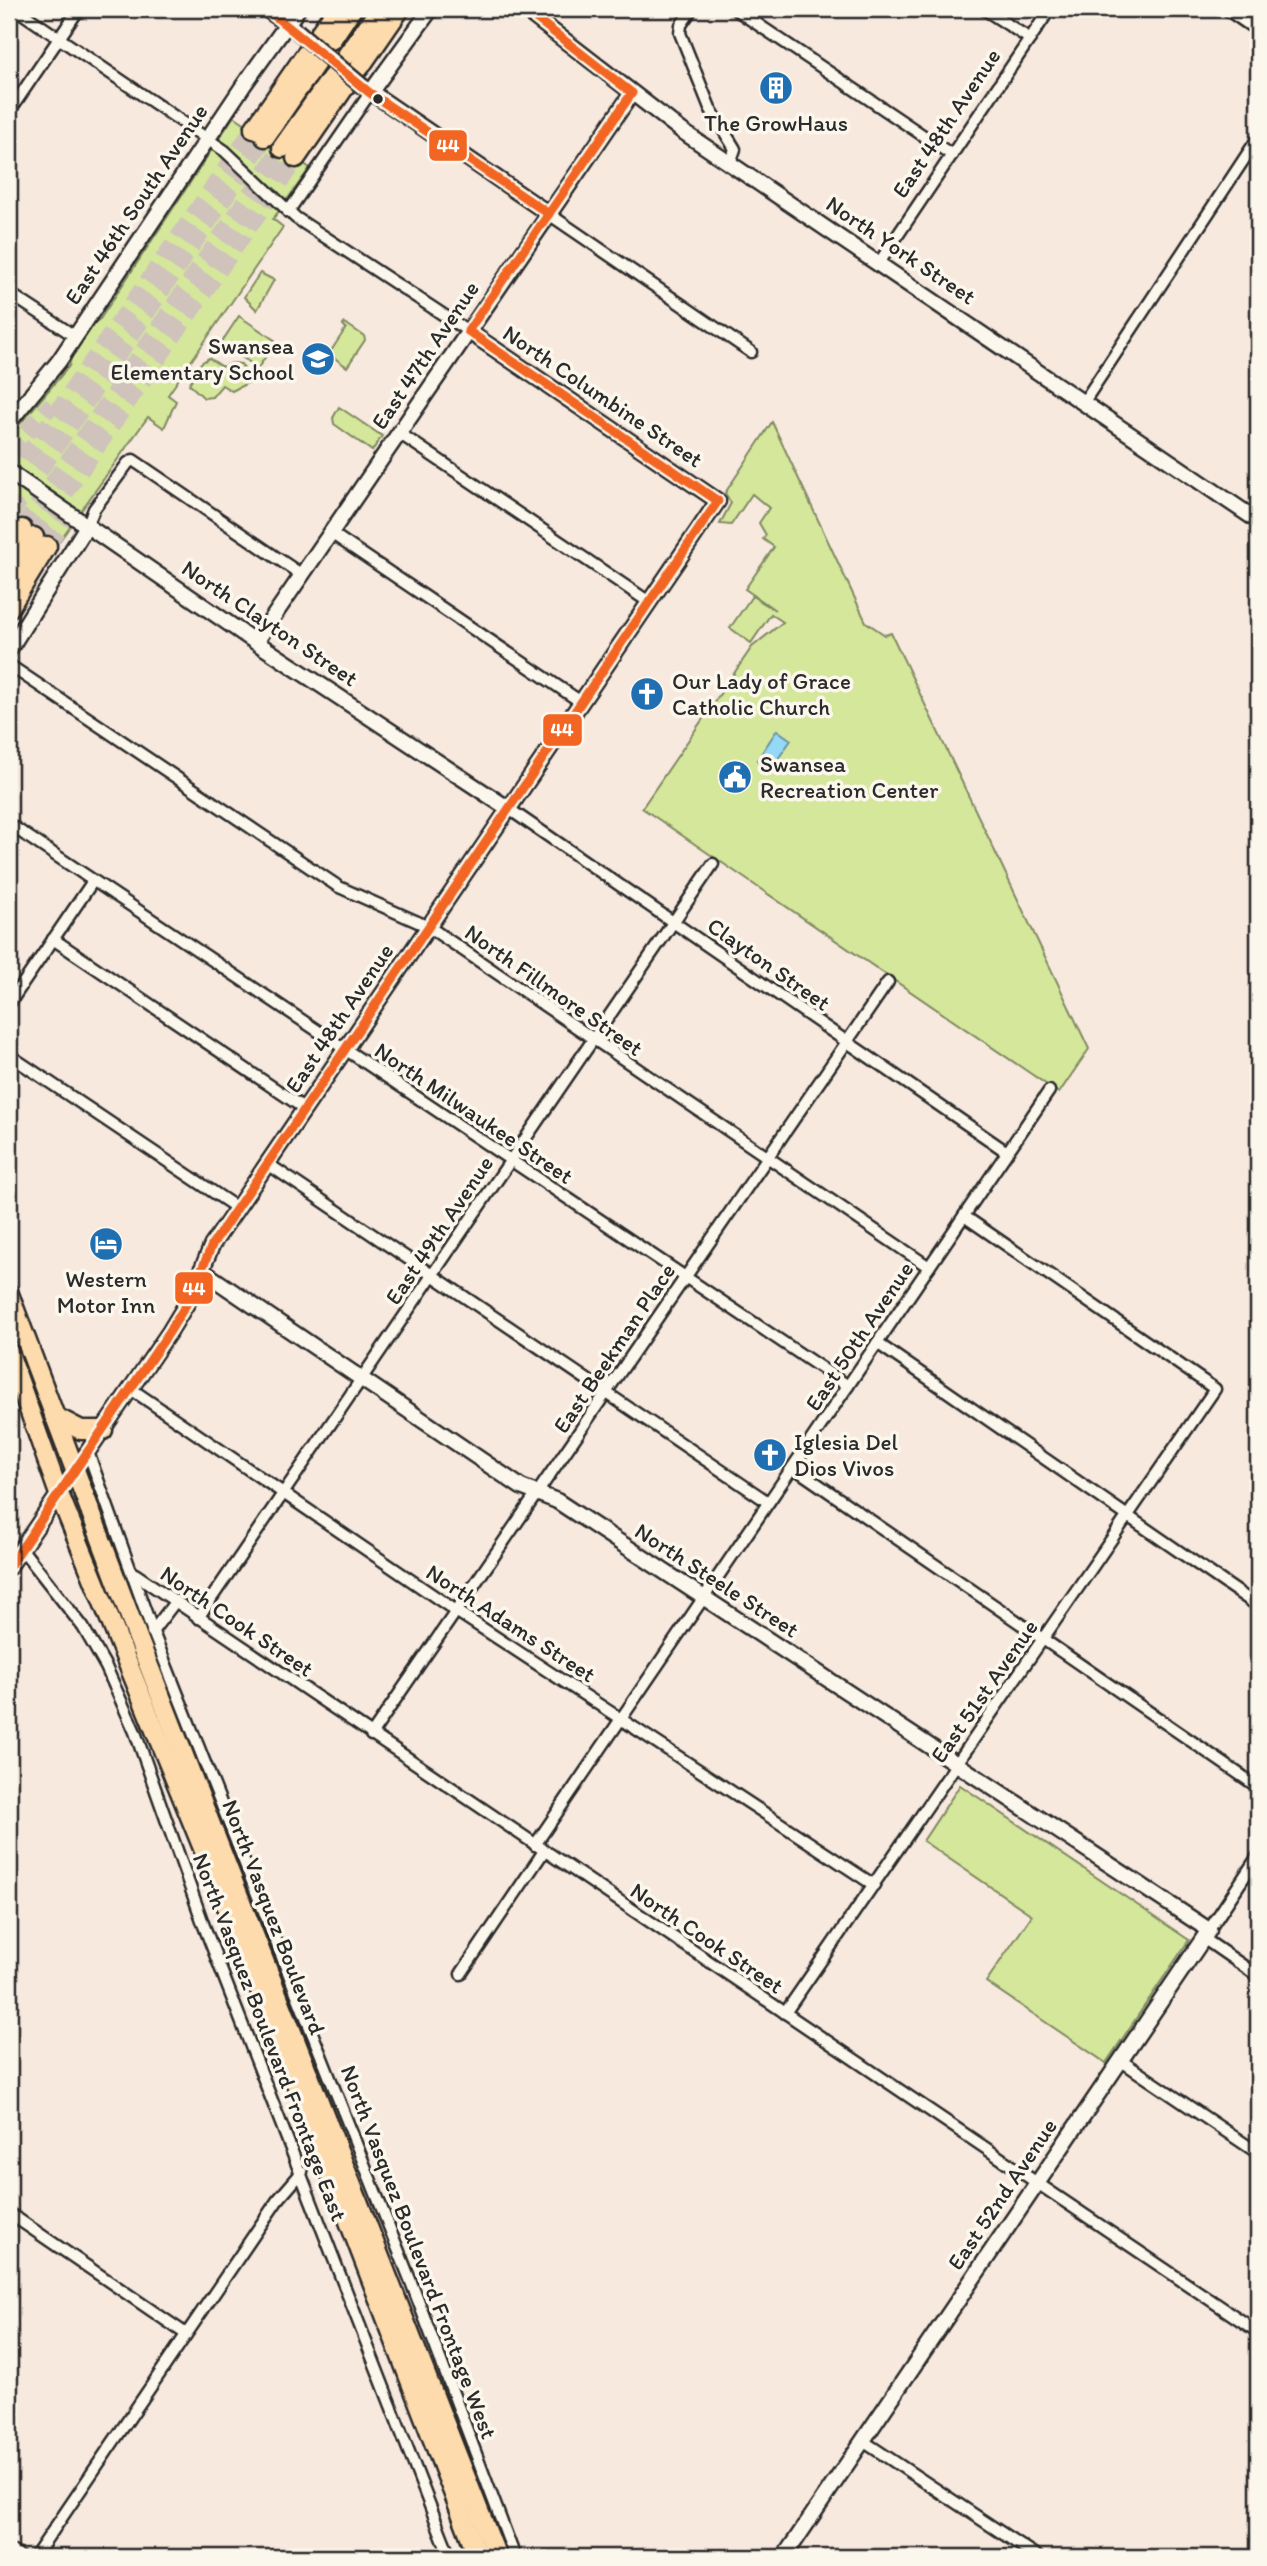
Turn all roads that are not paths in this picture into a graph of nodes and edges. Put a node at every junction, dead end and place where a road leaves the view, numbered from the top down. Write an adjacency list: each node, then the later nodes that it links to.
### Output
1 (16, 9): 18 (street, North Columbine Street)
2 (79, 9): 18 (street)
3 (266, 9): 16 (street)
4 (298, 9): 16 (street, East 46th South Avenue)
5 (337, 9): 6 (highway)
6 (352, 9)
7 (380, 9): 8 (highway)
8 (400, 9)
9 (430, 9): 21 (street)
10 (524, 9): 22 (street, North York Street)
11 (692, 9): 29 (street)
12 (735, 9): 28 (street)
13 (985, 9): 19 (street)
14 (1051, 9): 19 (street, East 48th Avenue)
15 (1226, 9): 17 (street)
16 (292, 27): 21 (street, bridge); 25 (street, East 46th South Avenue)
17 (1258, 31)
18 (59, 38): 23 (street); 25 (street, North Columbine Street)
19 (1030, 39): 28 (street, East 48th Avenue)
20 (311, 58): 24 (highway)
21 (352, 86): 27 (highway); 30 (street); 31 (street)
22 (632, 93): 29 (street, North York Street); 31 (street, East 47th Avenue)
23 (9, 112)
24 (260, 133)
25 (208, 138): 30 (street, North Columbine Street); 35 (street, East 46th South Avenue)
26 (1258, 138): 37 (street)
27 (289, 153)
28 (952, 155): 32 (street, East 48th Avenue)
29 (730, 163): 32 (street, North York Street)
30 (285, 209): 34 (street, North Columbine Street)
31 (549, 214): 34 (street, East 47th Avenue); 36 (street)
32 (879, 263): 37 (street, North York Street)
33 (9, 293): 35 (street)
34 (468, 331): 39 (street, East 47th Avenue); 41 (street, North Columbine Street)
35 (76, 337): 38 (street, East 46th South Avenue)
36 (751, 352)
37 (1083, 403): 42 (street, North York Street)
38 (9, 422)
39 (398, 433): 44 (street, East 47th Avenue); 49 (street)
40 (9, 472): 43 (street, North Clayton Street)
41 (718, 501): 49 (street, East 48th Avenue)
42 (1258, 521)
43 (87, 526): 48 (street); 51 (street, North Clayton Street); 52 (street)
44 (331, 533): 48 (street, East 47th Avenue); 54 (street)
45 (34, 537): 46 (highway); 47 (highway); 50 (highway)
46 (9, 548)
47 (9, 575)
48 (302, 575): 51 (street, East 47th Avenue)
49 (649, 602): 54 (street, East 48th Avenue)
50 (9, 608)
51 (256, 642): 55 (street, North Clayton Street)
52 (9, 650)
53 (9, 666): 60 (street, North Fillmore Street)
54 (581, 702): 55 (street, East 48th Avenue)
55 (509, 809): 59 (street, Clayton Street); 60 (street, East 48th Avenue)
56 (9, 824): 58 (street, North Milwaukee Street)
57 (713, 864): 59 (street, East 49th Avenue)
58 (93, 881): 61 (street); 66 (street, North Milwaukee Street)
59 (673, 922): 64 (street, East 49th Avenue); 65 (street, Clayton Street)
60 (429, 927): 64 (street, North Fillmore Street); 66 (street, East 48th Avenue)
61 (53, 939): 63 (street); 69 (street)
62 (888, 982): 65 (street, East Beekman Place)
63 (9, 1004)
64 (593, 1041): 71 (street, North Fillmore Street); 72 (street, East 49th Avenue)
65 (847, 1041): 70 (street, Clayton Street); 71 (street, East Beekman Place)
66 (345, 1050): 69 (street, East 48th Avenue); 72 (street, North Milwaukee Street)
67 (9, 1055): 74 (street)
68 (1049, 1091): 70 (street, East 50th Avenue)
69 (305, 1109): 73 (street, East 48th Avenue)
70 (1007, 1152): 75 (street, East 50th Avenue)
71 (767, 1158): 76 (street, North Fillmore Street); 79 (street, East Beekman Place)
72 (510, 1160): 78 (street, East 49th Avenue); 79 (street, North Milwaukee Street)
73 (268, 1164): 74 (street, East 48th Avenue); 78 (street)
74 (237, 1209): 77 (street, East 48th Avenue)
75 (964, 1216): 76 (street, East 50th Avenue); 96 (street, East 51st Avenue)
76 (929, 1267): 81 (street, East 50th Avenue)
77 (201, 1270): 83 (street, North Steele Street); 85 (street, East 48th Avenue)
78 (432, 1275): 83 (street, East 49th Avenue); 86 (street)
79 (685, 1277): 84 (street, North Milwaukee Street); 86 (street, East Beekman Place)
80 (9, 1294): 87 (highway, North Vasquez Boulevard)
81 (877, 1343): 84 (street, East 50th Avenue); 96 (street)
82 (9, 1353): 93 (highway, North Vasquez Boulevard)
83 (362, 1378): 92 (street, East 49th Avenue); 94 (street, North Steele Street)
84 (848, 1385): 90 (street, East 50th Avenue)
85 (131, 1389): 88 (street, East 48th Avenue); 92 (street, North Adams Street)
86 (606, 1392): 94 (street, East Beekman Place); 95 (street)
87 (54, 1416): 88 (highway); 91 (highway, North Vasquez Boulevard)
88 (103, 1430): 89 (street, East 48th Avenue)
89 (88, 1452): 91 (street, East 48th Avenue); 99 (street, North Vasquez Boulevard Frontage West)
90 (793, 1467): 95 (street, East 50th Avenue); 106 (street)
91 (76, 1470): 93 (street, East 48th Avenue); 105 (highway, North Vasquez Boulevard)
92 (284, 1492): 103 (street, North Adams Street); 104 (street, East 49th Avenue)
93 (59, 1494): 97 (street, East 48th Avenue); 130 (highway, North Vasquez Boulevard)
94 (538, 1494): 100 (street, North Steele Street); 103 (street, East Beekman Place)
95 (768, 1502): 100 (street, East 50th Avenue)
96 (1127, 1517): 102 (street); 106 (street, East 51st Avenue)
97 (22, 1548): 98 (street, East 48th Avenue); 120 (street, North Vasquez Boulevard Frontage East)
98 (9, 1567)
99 (135, 1574): 101 (street, North Cook Street); 105 (street, North Vasquez Boulevard Frontage West)
100 (703, 1598): 107 (street, East 50th Avenue); 109 (street, North Steele Street)
101 (175, 1602): 104 (street, North Cook Street); 105 (street)
102 (1258, 1606)
103 (456, 1611): 107 (street, North Adams Street); 108 (street, East Beekman Place)
104 (198, 1618): 108 (street, North Cook Street)
105 (146, 1635): 131 (highway, North Vasquez Boulevard); 132 (street, North Vasquez Boulevard Frontage West)
106 (1043, 1639): 109 (street, East 51st Avenue); 110 (street)
107 (621, 1718): 111 (street, East 50th Avenue); 113 (street, North Adams Street)
108 (371, 1735): 111 (street, North Cook Street)
109 (956, 1765): 113 (street, East 51st Avenue); 114 (street, North Steele Street)
110 (1258, 1787)
111 (540, 1848): 115 (street, East 50th Avenue); 117 (street, North Cook Street)
112 (1258, 1856): 114 (street, East 52nd Avenue)
113 (874, 1885): 117 (street, East 51st Avenue)
114 (1206, 1934): 116 (street, North Steele Street); 118 (street, East 52nd Avenue)
115 (461, 1974)
116 (1258, 1976)
117 (785, 2013): 121 (street, North Cook Street)
118 (1120, 2060): 119 (street); 121 (street, East 52nd Avenue)
119 (1258, 2153)
120 (302, 2172): 124 (street); 129 (street, North Vasquez Boulevard Frontage East)
121 (1037, 2183): 123 (street, North Cook Street); 125 (street, East 52nd Avenue)
122 (9, 2213): 124 (street)
123 (1258, 2332)
124 (186, 2334): 128 (street)
125 (863, 2441): 133 (street, East 52nd Avenue); 134 (street)
126 (9, 2549): 127 (street)
127 (20, 2557)
128 (35, 2557)
129 (450, 2557)
130 (478, 2557)
131 (497, 2557)
132 (516, 2557)
133 (784, 2557)
134 (1038, 2557)

